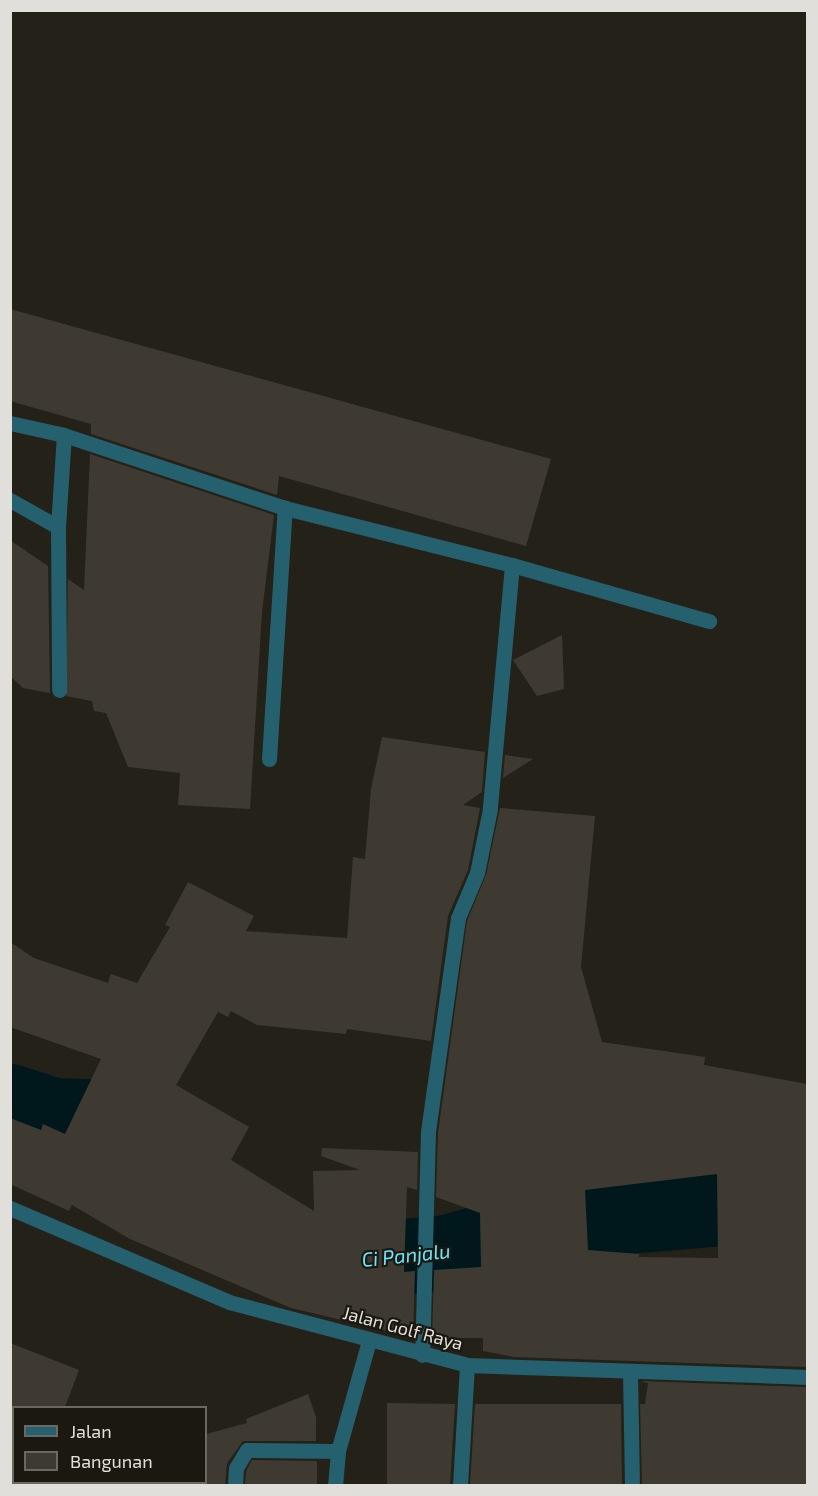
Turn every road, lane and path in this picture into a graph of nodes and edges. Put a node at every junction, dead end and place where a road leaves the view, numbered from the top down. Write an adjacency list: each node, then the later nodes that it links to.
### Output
1 (10, 423): 2 (street)
2 (64, 435): 4 (street); 5 (street)
3 (10, 500): 5 (street)
4 (285, 508): 6 (street); 9 (street)
5 (58, 527): 8 (street)
6 (512, 565): 7 (street); 12 (street)
7 (709, 621)
8 (59, 690)
9 (269, 759)
10 (10, 1208): 11 (street, Jalan Golf Raya)
11 (369, 1341): 12 (street, Jalan Golf Raya); 16 (street)
12 (422, 1355): 13 (street, Jalan Golf Raya)
13 (467, 1365): 14 (street, Jalan Golf Raya); 19 (street)
14 (630, 1371): 15 (street, Jalan Golf Raya); 20 (street)
15 (807, 1377)
16 (338, 1451): 17 (street); 18 (street)
17 (235, 1485)
18 (335, 1485)
19 (460, 1485)
20 (632, 1485)

